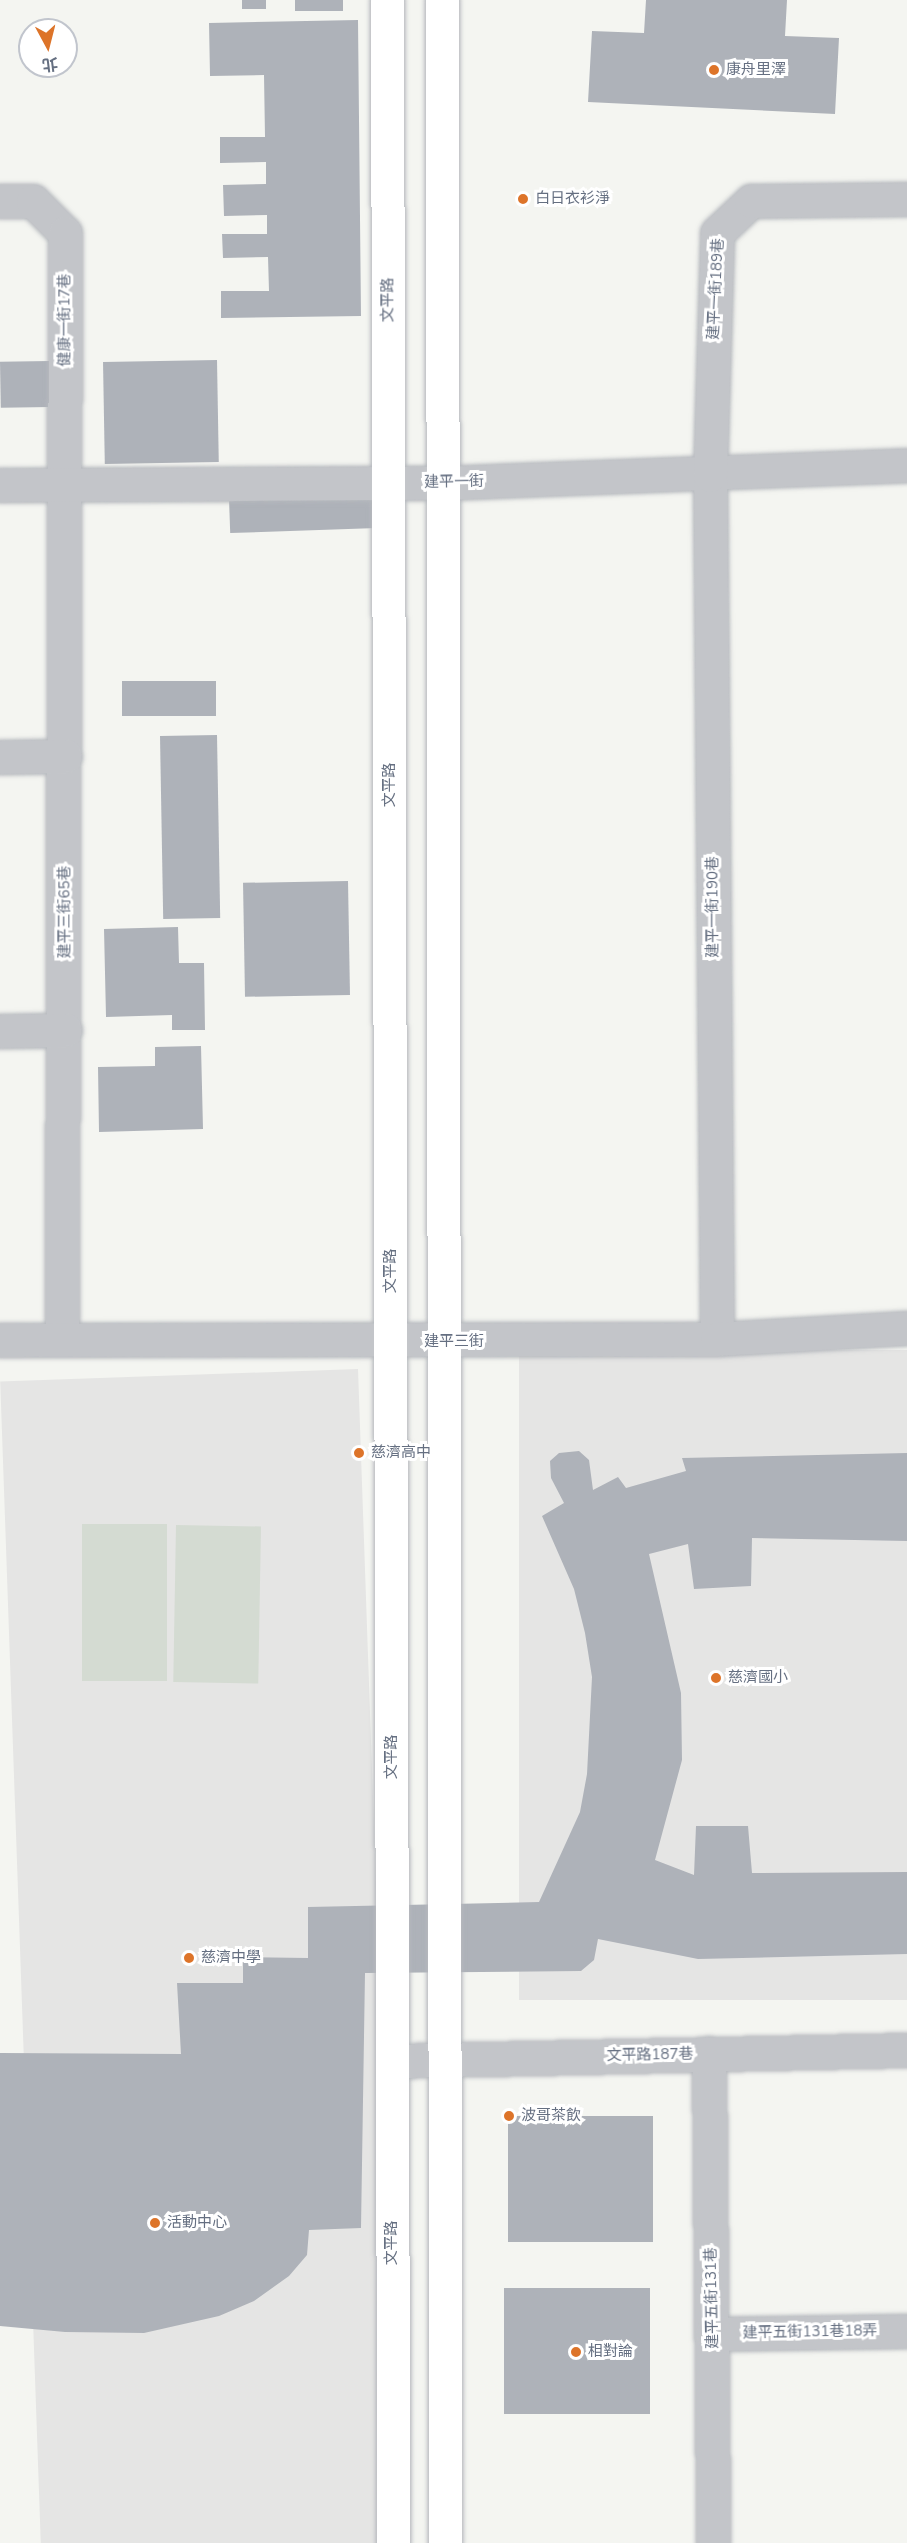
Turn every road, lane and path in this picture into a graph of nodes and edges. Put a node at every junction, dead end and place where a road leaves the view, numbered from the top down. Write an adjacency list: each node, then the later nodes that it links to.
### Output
1 (387, 0): 7 (street, 文平路)
2 (442, 0): 8 (street)
3 (907, 199): 6 (street, 建平一街189巷)
4 (0, 201): 10 (street, 健康一街17巷)
5 (907, 465): 6 (street, 建平一街)
6 (710, 475): 8 (street, 建平一街); 17 (street, 建平一街190巷)
7 (389, 483): 8 (street, 建平一街); 10 (street, 建平一街); 19 (street, 文平路)
8 (442, 483): 20 (street)
9 (0, 485): 10 (street, 建平一街)
10 (65, 485): 12 (street, 建平三街65巷)
11 (0, 756): 12 (street)
12 (65, 756): 13 (street, 建平三街65巷)
13 (65, 1030): 14 (street); 16 (street, 建平三街65巷)
14 (0, 1031)
15 (907, 1328): 17 (street, 建平三街)
16 (62, 1339): 18 (street, 建平三街); 19 (street, 建平三街)
17 (717, 1339): 20 (street, 建平三街)
18 (0, 1340)
19 (391, 1341): 20 (street, 建平三街); 24 (street, 文平路)
20 (444, 1342): 23 (street)
21 (907, 2050): 22 (street, 文平路187巷)
22 (709, 2053): 23 (street, 文平路187巷); 26 (street, 建平五街131巷)
23 (445, 2059): 24 (street, 文平路187巷); 28 (street)
24 (392, 2061): 27 (street, 文平路)
25 (907, 2331): 26 (street, 建平五街131巷18弄)
26 (712, 2334): 29 (street, 建平五街131巷)
27 (393, 2543)
28 (445, 2543)
29 (713, 2543)

